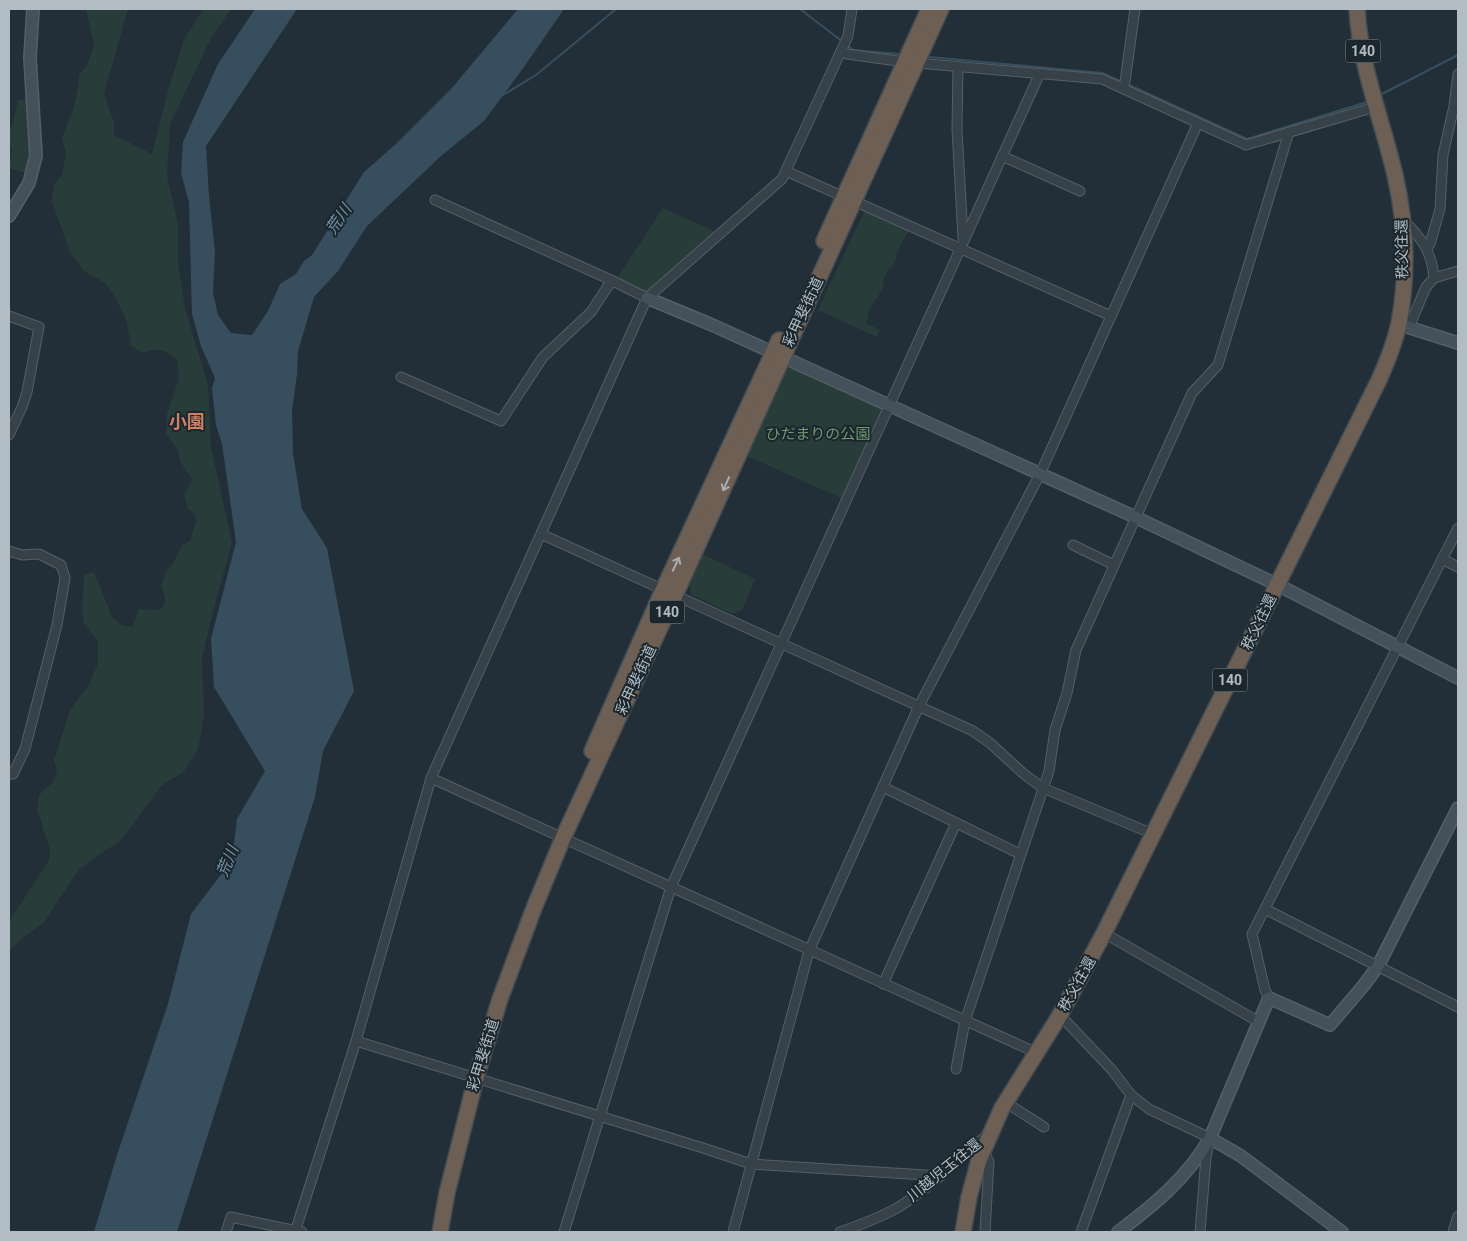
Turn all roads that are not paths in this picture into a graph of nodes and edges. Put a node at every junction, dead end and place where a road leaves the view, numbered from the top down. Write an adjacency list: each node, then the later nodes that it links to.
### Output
1 (33, 9): 21 (street)
2 (852, 9): 7 (street)
3 (929, 9): 8 (highway, 彩甲斐街道 / 140)
4 (941, 9): 8 (highway, 彩甲斐街道 / 140)
5 (1134, 9): 12 (street)
6 (1357, 9): 13 (highway, 秩父往還 / 140)
7 (843, 46): 8 (street); 17 (street)
8 (911, 62): 9 (street); 19 (highway, 彩甲斐街道 / 140)
9 (958, 66): 10 (street); 23 (street)
10 (1040, 73): 12 (street); 16 (street)
11 (1458, 74): 24 (street)
12 (1124, 84): 14 (street)
13 (1374, 100): 15 (street); 22 (highway, 秩父往還 / 140)
14 (1198, 123): 15 (street); 30 (street)
15 (1289, 132): 38 (street)
16 (1002, 156): 18 (street); 23 (street)
17 (786, 171): 19 (street); 28 (street)
18 (1080, 191)
19 (849, 199): 23 (street); 33 (highway, 彩甲斐街道 / 140)
20 (435, 200): 27 (street)
21 (9, 216)
22 (1403, 220): 24 (street); 31 (highway, 秩父往還 / 140)
23 (961, 245): 30 (street); 35 (street)
24 (1427, 248): 26 (street)
25 (1458, 271): 26 (street)
26 (1434, 278): 31 (street)
27 (613, 281): 28 (street); 34 (street)
28 (647, 298): 33 (street); 40 (street)
29 (9, 316): 36 (street)
30 (1111, 316): 37 (street)
31 (1404, 326): 32 (street); 46 (highway, 秩父往還 / 140)
32 (1458, 343)
33 (778, 355): 35 (street); 47 (highway, 彩甲斐街道 / 140)
34 (401, 377)
35 (889, 406): 37 (street); 48 (street)
36 (9, 435)
37 (1040, 474): 38 (street); 51 (street)
38 (1135, 518): 44 (street); 46 (street)
39 (1458, 528): 43 (street)
40 (541, 534): 47 (street); 53 (street)
41 (1072, 545): 44 (street)
42 (9, 551): 52 (street)
43 (1442, 559): 45 (street); 49 (street)
44 (1114, 565): 55 (street)
45 (1458, 567)
46 (1278, 585): 49 (street); 58 (highway, 秩父往還 / 140)
47 (669, 593): 48 (street); 59 (highway, 彩甲斐街道 / 140)
48 (781, 644): 51 (street); 61 (street)
49 (1397, 647): 50 (street); 62 (street)
50 (1458, 678)
51 (919, 706): 54 (street); 55 (street)
52 (9, 774)
53 (431, 778): 59 (street); 72 (street)
54 (883, 787): 57 (street); 64 (street)
55 (1043, 788): 58 (street); 60 (street)
56 (1458, 808): 65 (street)
57 (956, 823): 60 (street); 66 (street)
58 (1153, 834): 63 (highway, 秩父往還 / 140)
59 (559, 836): 61 (street); 75 (highway, 彩甲斐街道 / 140)
60 (1020, 854): 70 (street)
61 (671, 888): 64 (street); 78 (street)
62 (1264, 909): 65 (street); 67 (street)
63 (1104, 933): 69 (highway, 秩父往還 / 140); 71 (street)
64 (809, 950): 66 (street); 83 (street)
65 (1378, 966): 67 (street); 68 (street)
66 (883, 984): 70 (street)
67 (1269, 998): 71 (street)
68 (1458, 1007)
69 (1060, 1015): 73 (highway, 秩父往還 / 140); 76 (street)
70 (965, 1021): 73 (street); 74 (street)
71 (1259, 1022): 81 (street)
72 (356, 1041): 75 (street); 87 (street)
73 (1037, 1053): 77 (highway, 秩父往還 / 140)
74 (956, 1069)
75 (471, 1077): 78 (street); 88 (highway, 彩甲斐街道 / 140); 89 (highway, 彩甲斐街道 / 140)
76 (1131, 1095): 81 (street); 95 (street)
77 (1005, 1102): 79 (street); 80 (highway, 秩父往還 / 140)
78 (599, 1117): 83 (street); 90 (street)
79 (1044, 1127)
80 (991, 1131): 82 (highway, 秩父往還 / 140); 84 (street, 川越児玉往還)
81 (1210, 1138): 96 (street); 97 (street); 98 (street)
82 (983, 1149): 93 (highway, 秩父往還 / 140); 94 (street)
83 (751, 1164): 84 (street); 91 (street)
84 (941, 1176): 92 (street, 川越児玉往還)
85 (1458, 1216): 99 (street)
86 (226, 1232): 87 (street)
87 (297, 1232)
88 (431, 1232)
89 (440, 1232)
90 (564, 1232)
91 (733, 1232)
92 (840, 1232)
93 (963, 1232)
94 (985, 1232)
95 (1081, 1232)
96 (1118, 1232)
97 (1200, 1232)
98 (1342, 1232)
99 (1454, 1232)

